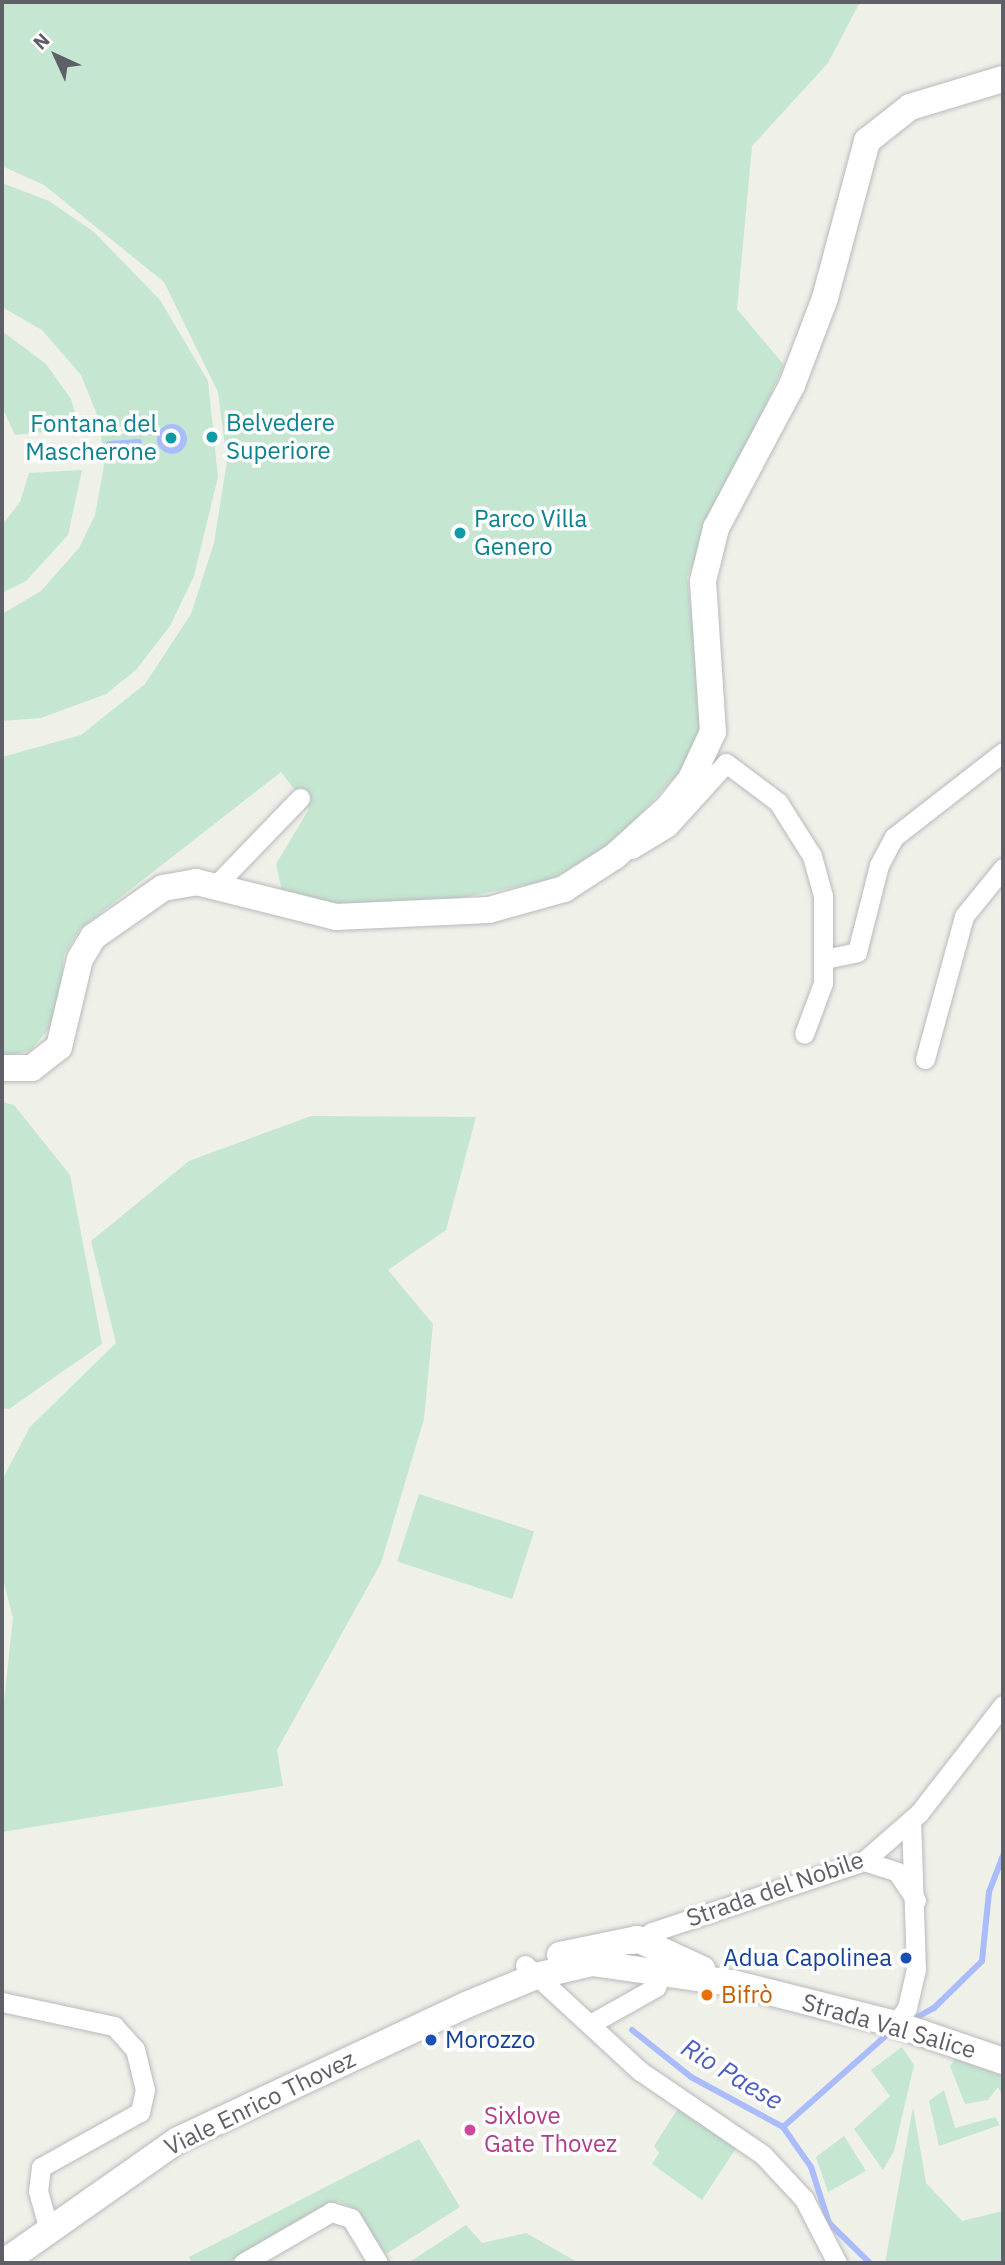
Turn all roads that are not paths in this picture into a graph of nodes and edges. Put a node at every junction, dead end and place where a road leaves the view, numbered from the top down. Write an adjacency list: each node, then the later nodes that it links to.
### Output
1 (1003, 79): 4 (street)
2 (1003, 752): 7 (street)
3 (300, 798): 6 (street)
4 (615, 856): 6 (street); 7 (street)
5 (1003, 867): 9 (street)
6 (216, 885): 10 (street)
7 (825, 959): 8 (street)
8 (804, 1034)
9 (925, 1059)
10 (2, 1069)
11 (1003, 1705): 12 (street, Strada del Nobile)
12 (911, 1822): 13 (street, Strada del Nobile); 14 (street)
13 (863, 1861): 14 (street); 15 (street, Strada del Nobile)
14 (918, 1907): 22 (street)
15 (637, 1939): 16 (street); 18 (street, Viale Enrico Thovez); 19 (street, Strada Val Salice)
16 (617, 1963): 17 (street, Viale Enrico Thovez); 18 (street, Viale Enrico Thovez)
17 (663, 1970): 19 (street, Strada Val Salice); 21 (street)
18 (531, 1971): 21 (street); 24 (street, Viale Enrico Thovez)
19 (733, 1983): 22 (street, Strada Val Salice)
20 (2, 2002): 24 (street)
21 (592, 2023): 29 (street)
22 (901, 2026): 23 (street, Strada Val Salice)
23 (1003, 2061)
24 (46, 2220): 25 (street, Viale Enrico Thovez); 26 (street, Viale Enrico Thovez)
25 (2, 2243)
26 (3, 2263)
27 (243, 2263): 28 (street)
28 (378, 2263)
29 (837, 2263)

